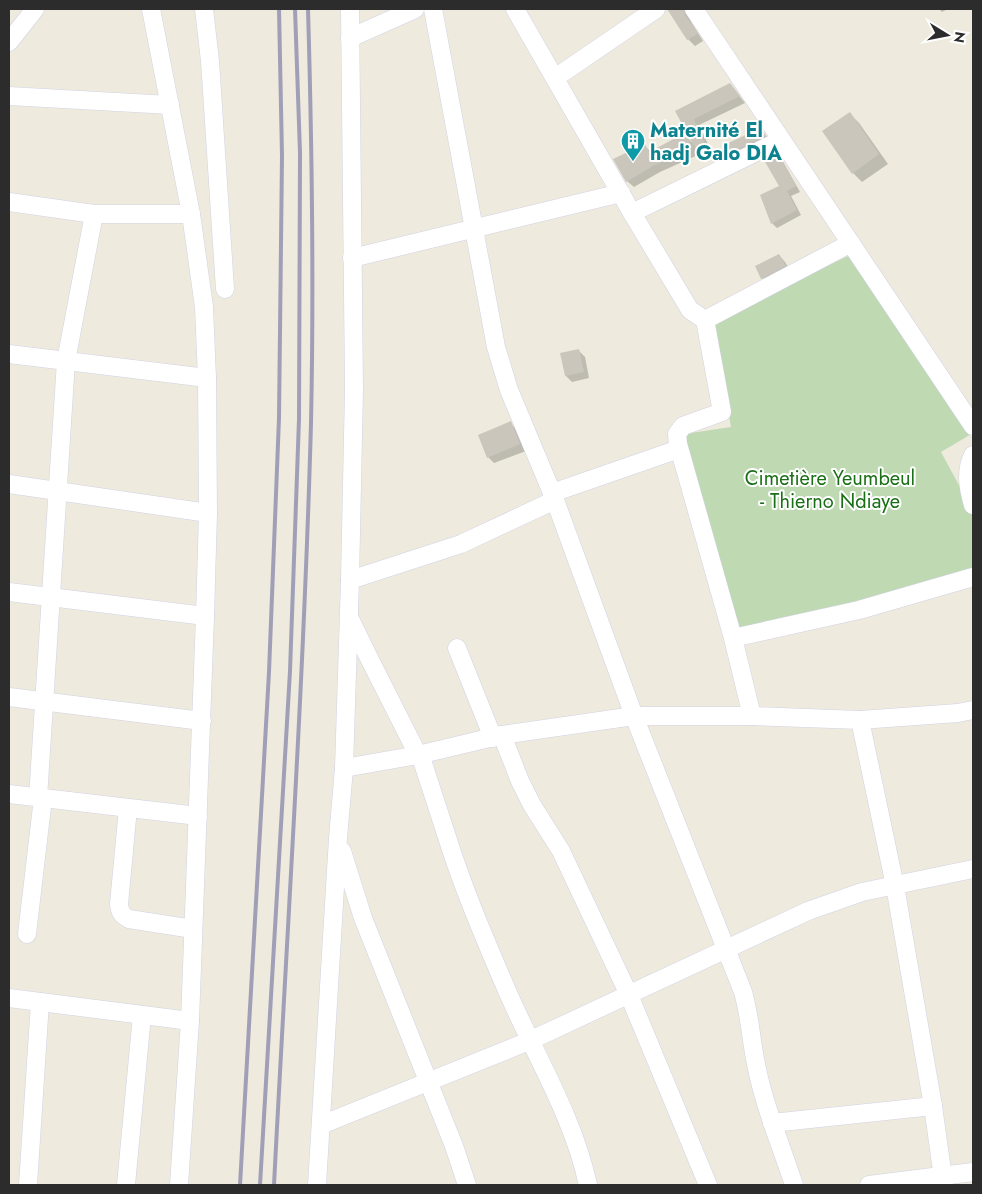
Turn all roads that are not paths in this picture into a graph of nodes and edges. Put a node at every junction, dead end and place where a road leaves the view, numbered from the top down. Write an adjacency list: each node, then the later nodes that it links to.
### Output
1 (35, 9): 11 (street)
2 (151, 9): 14 (street)
3 (204, 9): 24 (street)
4 (350, 9): 10 (street)
5 (416, 9): 10 (street)
6 (433, 9): 21 (street)
7 (515, 9): 12 (street)
8 (656, 9): 12 (street)
9 (694, 9): 15 (street)
10 (350, 38): 23 (street)
11 (9, 42)
12 (555, 78): 16 (street)
13 (9, 96): 14 (street)
14 (170, 105): 20 (street)
15 (781, 140): 18 (street); 22 (street)
16 (621, 193): 18 (street); 21 (street)
17 (9, 202): 19 (street)
18 (632, 213): 25 (street)
19 (94, 214): 20 (street); 27 (street)
20 (191, 214): 28 (street)
21 (474, 229): 23 (street); 34 (street)
22 (851, 243): 25 (street); 29 (street)
23 (352, 258): 38 (street)
24 (226, 288)
25 (705, 320): 30 (street)
26 (9, 354): 27 (street)
27 (66, 361): 28 (street); 33 (street)
28 (207, 378): 36 (street)
29 (973, 426)
30 (679, 449): 34 (street); 43 (street)
31 (972, 460): 35 (street)
32 (9, 484): 33 (street)
33 (58, 491): 36 (street); 40 (street)
34 (554, 496): 38 (street); 48 (street)
35 (973, 505)
36 (208, 513): 41 (street)
37 (973, 577): 43 (street)
38 (350, 580): 42 (street)
39 (9, 592): 40 (street)
40 (51, 597): 41 (street); 46 (street)
41 (205, 616): 51 (street)
42 (349, 616): 53 (street); 54 (street)
43 (733, 638): 49 (street)
44 (457, 648): 52 (street)
45 (9, 697): 46 (street)
46 (44, 701): 51 (street); 56 (street)
47 (973, 710): 50 (street)
48 (634, 716): 49 (street); 52 (street); 64 (street)
49 (752, 716): 50 (street)
50 (860, 720): 61 (street)
51 (202, 721): 58 (street)
52 (498, 736): 53 (street); 65 (street)
53 (419, 755): 54 (street); 70 (street)
54 (344, 768): 59 (street)
55 (9, 794): 56 (street)
56 (40, 798): 57 (street); 63 (street)
57 (128, 808): 58 (street); 62 (street)
58 (198, 816): 62 (street)
59 (338, 838): 71 (street); 74 (street)
60 (973, 869): 61 (street)
61 (895, 886): 64 (street); 72 (street)
62 (194, 929): 69 (street)
63 (28, 934)
64 (725, 948): 65 (street); 73 (street)
65 (629, 996): 70 (street); 83 (street)
66 (9, 998): 67 (street)
67 (40, 1002): 68 (street); 77 (street)
68 (142, 1015): 69 (street); 78 (street)
69 (190, 1021): 79 (street)
70 (529, 1041): 71 (street); 82 (street)
71 (429, 1082): 74 (street); 81 (street)
72 (933, 1106): 73 (street); 76 (street)
73 (772, 1124): 84 (street)
74 (321, 1126): 80 (street)
75 (973, 1172): 76 (street)
76 (944, 1181): 85 (street)
77 (28, 1185)
78 (126, 1185)
79 (180, 1185)
80 (317, 1185)
81 (466, 1185)
82 (588, 1185)
83 (708, 1185)
84 (794, 1185)
85 (869, 1185)

